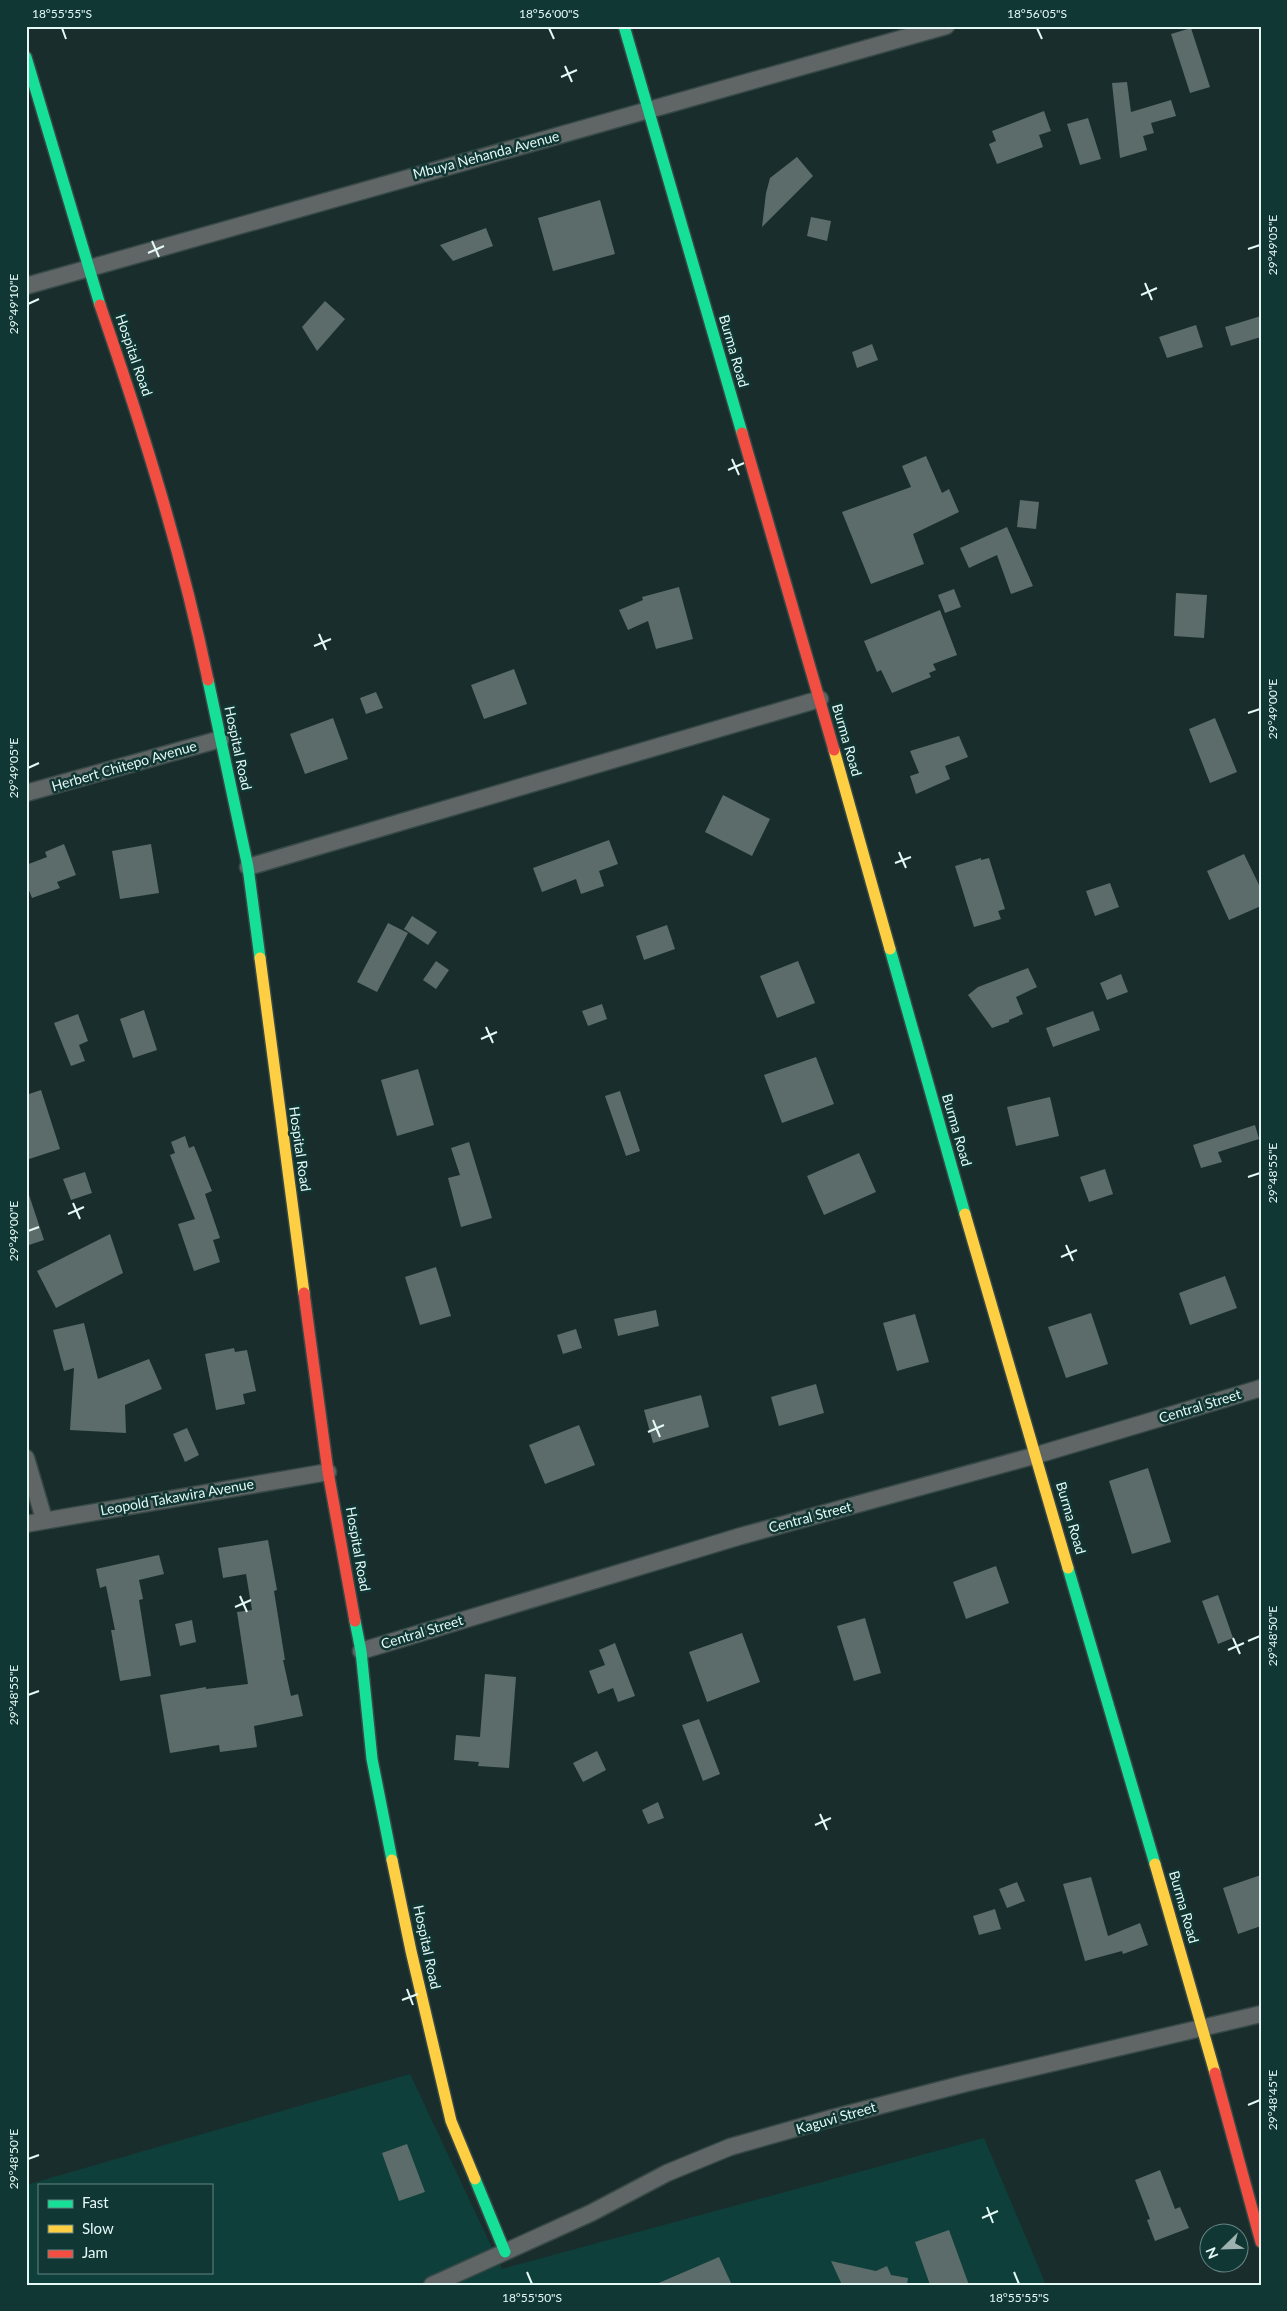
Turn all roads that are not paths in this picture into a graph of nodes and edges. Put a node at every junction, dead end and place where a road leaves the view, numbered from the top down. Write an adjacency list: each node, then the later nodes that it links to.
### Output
1 (624, 26): 4 (street, Burma Road)
2 (946, 26): 4 (street, Mbuya Nehanda Avenue)
3 (26, 57): 5 (street, Hospital Road)
4 (648, 111): 5 (street, Mbuya Nehanda Avenue); 7 (street, Burma Road)
5 (88, 269): 6 (street, Mbuya Nehanda Avenue); 8 (street, Hospital Road)
6 (26, 286)
7 (820, 699): 10 (street); 12 (street, Burma Road)
8 (221, 739): 9 (street, Herbert Chitepo Avenue); 10 (street, Hospital Road)
9 (26, 793)
10 (248, 867): 14 (street, Hospital Road)
11 (1261, 1388): 12 (street, Central Street)
12 (1037, 1455): 17 (street, Central Street); 19 (street, Burma Road)
13 (26, 1458): 15 (street)
14 (328, 1472): 15 (street, Leopold Takawira Avenue); 17 (street, Hospital Road)
15 (44, 1519): 16 (street, Leopold Takawira Avenue)
16 (26, 1524)
17 (361, 1651): 21 (street, Hospital Road)
18 (1261, 2014): 19 (street, Kaguvi Street)
19 (1203, 2027): 20 (street, Burma Road); 21 (street, Kaguvi Street)
20 (1261, 2242)
21 (505, 2252): 22 (street, Kaguvi Street)
22 (432, 2285)

